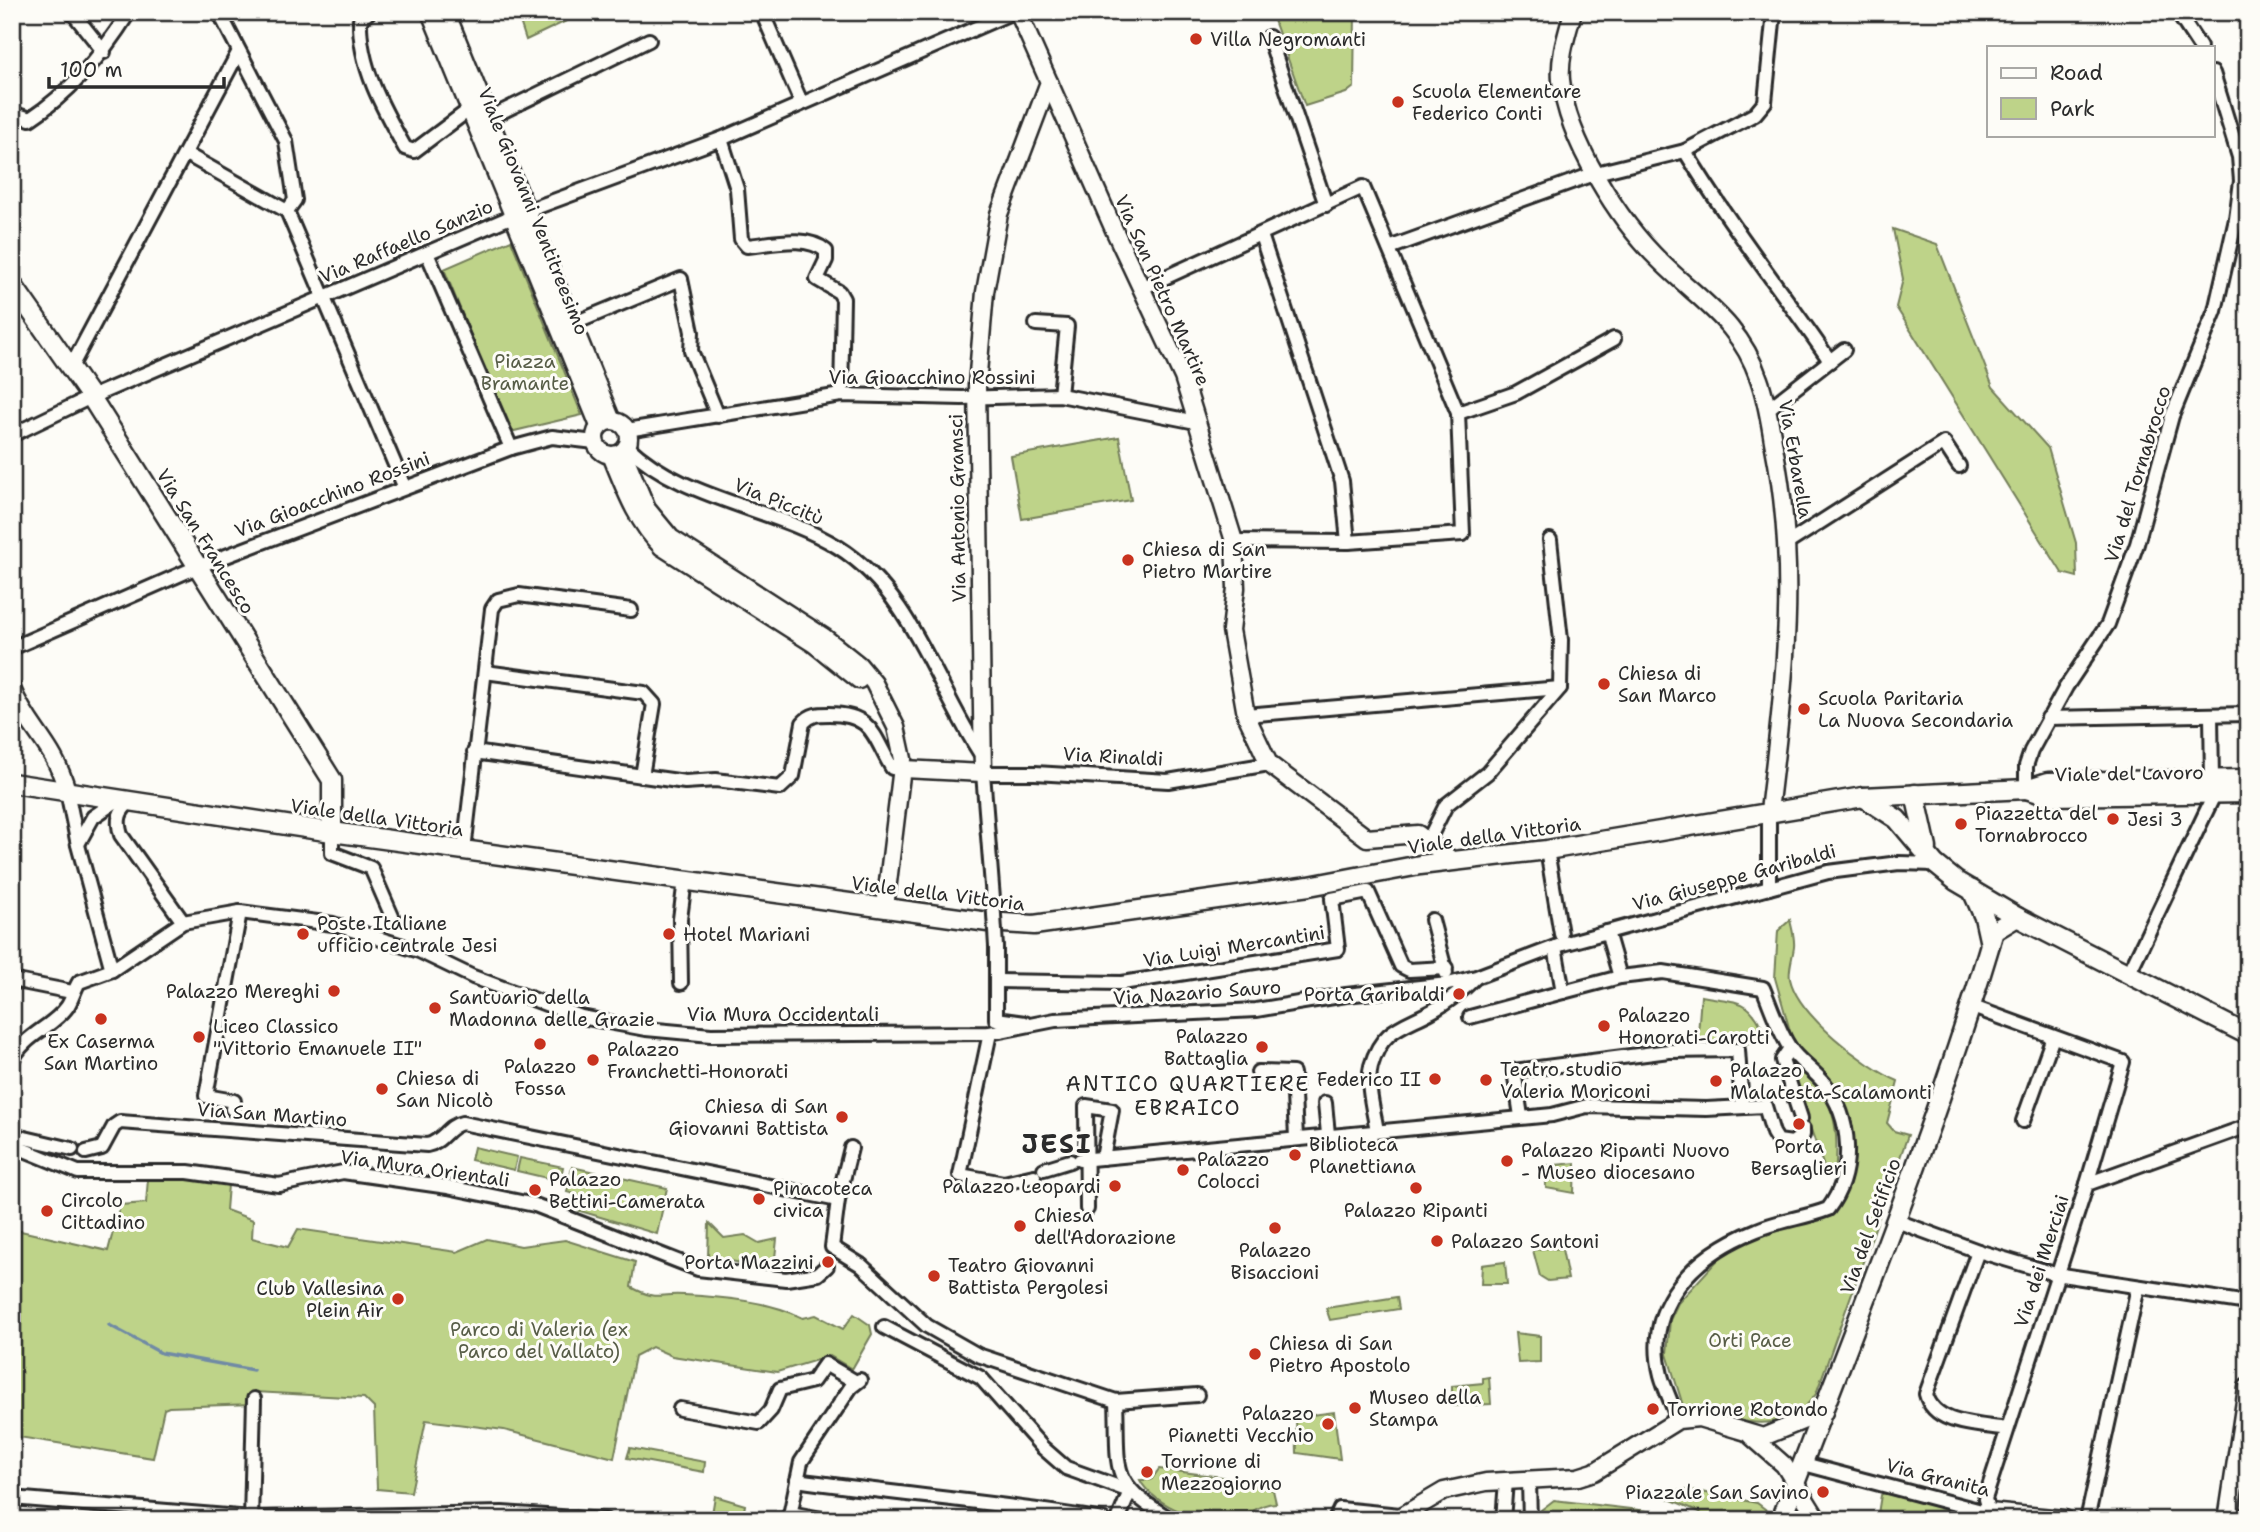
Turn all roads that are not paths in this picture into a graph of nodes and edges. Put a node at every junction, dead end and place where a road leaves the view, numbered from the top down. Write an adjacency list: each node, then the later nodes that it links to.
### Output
1 (72, 12): 15 (street)
2 (129, 12): 15 (street)
3 (219, 12): 16 (street)
4 (369, 12): 20 (street)
5 (430, 12): 20 (street, Viale Giovanni Ventitreesimo)
6 (446, 12): 22 (street, Viale Giovanni Ventitreesimo)
7 (762, 12): 19 (street)
8 (1016, 12): 18 (street); 19 (street, Via Raffaello Sanzio)
9 (1573, 12): 26 (street, Via Erbarella)
10 (1774, 12): 24 (street)
11 (2177, 12): 14 (street)
12 (1269, 37): 27 (street)
13 (649, 40): 22 (street)
14 (2199, 46)
15 (104, 52): 21 (street)
16 (238, 53): 25 (street); 28 (street)
17 (2214, 77): 69 (street, Via del Tornabrocco)
18 (1049, 82): 34 (street, Via San Pietro Martire); 45 (street, Via Antonio Gramsci)
19 (801, 102): 23 (street, Via Raffaello Sanzio)
20 (470, 110): 29 (street, Viale Giovanni Ventitreesimo)
21 (12, 113)
22 (489, 118): 29 (street, Viale Giovanni Ventitreesimo)
23 (721, 139): 29 (street, Via Raffaello Sanzio); 42 (street)
24 (1685, 151): 26 (street); 40 (street)
25 (186, 154): 28 (street); 41 (street)
26 (1596, 173): 31 (street); 46 (street, Via Erbarella)
27 (1326, 205): 30 (street); 31 (street)
28 (287, 211): 35 (street)
29 (520, 214): 32 (street, Via Raffaello Sanzio); 37 (street, Viale Giovanni Ventitreesimo)
30 (1261, 235): 34 (street); 58 (street)
31 (1389, 248): 47 (street)
32 (427, 253): 35 (street, Via Raffaello Sanzio); 53 (street)
33 (12, 284): 41 (main road, Via San Francesco)
34 (1142, 288): 49 (street, Via San Pietro Martire)
35 (323, 297): 44 (street, Via Raffaello Sanzio); 55 (street)
36 (1036, 324): 43 (street)
37 (566, 327): 48 (street); 50 (street, Viale Giovanni Ventitreesimo)
38 (1614, 340): 47 (street)
39 (1844, 350): 40 (street)
40 (1830, 361): 46 (street)
41 (70, 369): 44 (main road, Via San Francesco)
42 (841, 395): 45 (street, Via Gioacchino Rossini); 48 (street, Via Gioacchino Rossini)
43 (1060, 395): 45 (street, Via Gioacchino Rossini); 49 (street, Via Gioacchino Rossini)
44 (91, 397): 51 (street, Via Raffaello Sanzio); 60 (main road, Via San Francesco)
45 (977, 397): 70 (street, Via Antonio Gramsci)
46 (1768, 409): 59 (street, Via Erbarella)
47 (1458, 413): 58 (street)
48 (718, 416): 52 (street, Via Gioacchino Rossini)
49 (1196, 422): 57 (street, Via San Pietro Martire)
50 (602, 430): 52 (street); 52 (street, Viale Giovanni Ventitreesimo); 53 (street, Via Gioacchino Rossini)
51 (12, 435)
52 (622, 446): 71 (street, Via Piccitù); 75 (street, Viale Giovanni Ventitreesimo)
53 (511, 448): 55 (street, Via Gioacchino Rossini)
54 (1959, 466): 59 (street)
55 (404, 486): 60 (street, Via Gioacchino Rossini)
56 (1550, 540): 64 (street)
57 (1234, 541): 58 (street); 67 (street, Via San Pietro Martire)
58 (1348, 542)
59 (1788, 543): 87 (street, Via Erbarella)
60 (197, 567): 62 (street, Via Gioacchino Rossini); 88 (main road, Via San Francesco)
61 (631, 610): 63 (street)
62 (12, 648)
63 (485, 672): 72 (street); 77 (street)
64 (1560, 688): 67 (street); 89 (street)
65 (12, 689): 82 (street)
66 (2248, 714): 68 (street)
67 (1246, 715): 74 (street, Via San Pietro Martire)
68 (2211, 715): 69 (street); 80 (street)
69 (2048, 718): 81 (street, Via del Tornabrocco)
70 (982, 721): 71 (street); 73 (street, Via Antonio Gramsci)
71 (961, 724): 73 (street, Via Piccitù)
72 (474, 752): 77 (street); 92 (street)
73 (982, 756): 76 (street, Via Antonio Gramsci)
74 (1269, 764): 76 (street, Via Rinaldi); 89 (street)
75 (898, 768): 76 (street, Via Rinaldi); 77 (street); 100 (street, Viale Giovanni Ventitreesimo)
76 (983, 773): 116 (street, Via Antonio Gramsci, bridge)
77 (642, 776)
78 (2248, 779): 80 (main road, Viale del Lavoro)
79 (12, 783): 82 (main road, Viale della Vittoria)
80 (2214, 786): 81 (main road, Viale del Lavoro); 83 (main road, Viale del Lavoro); 112 (street)
81 (2025, 789): 84 (main road, Viale della Vittoria)
82 (67, 791): 86 (main road, Viale della Vittoria); 91 (street)
83 (2248, 793)
84 (1915, 794): 85 (main road, Viale della Vittoria); 96 (main road)
85 (1863, 797): 87 (main road, Viale della Vittoria); 90 (main road)
86 (125, 800): 88 (main road, Viale della Vittoria); 91 (street); 105 (street)
87 (1769, 811): 93 (main road, Viale della Vittoria); 98 (street)
88 (332, 832): 92 (main road, Viale della Vittoria); 104 (street)
89 (1428, 841): 94 (street)
90 (1918, 842): 95 (street); 96 (main road)
91 (78, 845): 111 (street)
92 (464, 850): 97 (main road, Viale della Vittoria)
93 (1547, 850): 94 (main road, Viale della Vittoria); 107 (street)
94 (1453, 861): 100 (main road, Viale della Vittoria)
95 (1910, 863): 96 (street, Via Giuseppe Garibaldi); 98 (street, Via Giuseppe Garibaldi)
96 (1935, 864): 99 (main road)
97 (685, 880): 100 (main road, Viale della Vittoria); 117 (street)
98 (1769, 888): 106 (street, Via Giuseppe Garibaldi)
99 (1972, 890): 102 (main road); 108 (main road)
100 (885, 908)
101 (240, 912): 105 (street, Via Mura Occidentali); 125 (street, Via Mura Occidentali); 133 (street)
102 (2017, 917): 108 (main road, Via del Setificio); 112 (main road)
103 (1432, 920): 110 (street)
104 (394, 921)
105 (183, 922): 111 (street, Via Mura Occidentali)
106 (1607, 932): 109 (street, Via Giuseppe Garibaldi); 114 (street)
107 (1562, 934)
108 (1990, 944): 121 (main road, Via del Setificio)
109 (1555, 947): 113 (street, Via Giuseppe Garibaldi); 120 (street)
110 (1446, 968): 116 (street, Via Luigi Mercantini); 118 (street)
111 (112, 970): 119 (street, Via Mura Occidentali)
112 (2128, 975): 126 (main road)
113 (1476, 977): 118 (street, Via Giuseppe Garibaldi); 137 (street)
114 (1620, 977): 120 (street); 128 (street)
115 (12, 980): 119 (street)
116 (998, 981): 123 (street, Via Antonio Gramsci)
117 (681, 983)
118 (1447, 984): 124 (street, Via Nazario Sauro)
119 (72, 992): 129 (street)
120 (1563, 992): 122 (street)
121 (1970, 1006): 127 (street); 150 (main road, Via del Setificio)
122 (1470, 1017)
123 (996, 1019): 124 (street, Via Nazario Sauro)
124 (1033, 1024): 125 (street, Via Nazario Sauro)
125 (990, 1032): 146 (street)
126 (2248, 1035)
127 (2053, 1037): 135 (street); 147 (street)
128 (1790, 1048): 132 (street); 163 (street)
129 (14, 1053)
130 (1258, 1072): 140 (street)
131 (1325, 1103): 138 (street)
132 (1742, 1107): 134 (street); 134 (street)
133 (232, 1109)
134 (1523, 1116): 137 (street)
135 (2023, 1121)
136 (2248, 1126): 147 (street, Via dei Merciai)
137 (1373, 1131): 138 (street)
138 (1328, 1134): 140 (street)
139 (12, 1135): 143 (street)
140 (1296, 1138): 145 (street)
141 (12, 1144): 152 (street, Via Mura Orientali)
142 (851, 1148): 148 (street)
143 (72, 1149)
144 (86, 1152): 148 (street, Via San Martino)
145 (1107, 1158): 146 (street); 146 (street)
146 (1079, 1160): 149 (street)
147 (2087, 1184): 153 (street, Via dei Merciai)
148 (838, 1200): 152 (street)
149 (1087, 1209)
150 (1894, 1220): 151 (street); 162 (main road, Via del Setificio)
151 (1978, 1251): 153 (street); 165 (street)
152 (829, 1260): 160 (street)
153 (2055, 1274): 154 (street); 165 (street, Via dei Merciai)
154 (2138, 1287): 155 (street); 190 (street)
155 (2248, 1303)
156 (884, 1326): 171 (street)
157 (2248, 1388): 191 (main road)
158 (1197, 1395): 160 (street)
159 (254, 1399): 177 (street)
160 (1116, 1401): 171 (street)
161 (680, 1409): 167 (street)
162 (1824, 1412): 164 (street); 166 (main road, Via del Setificio)
163 (1678, 1420): 164 (street); 169 (street)
164 (1744, 1429): 170 (street)
165 (2007, 1429): 173 (street, Via dei Merciai)
166 (1804, 1464): 170 (main road, Via del Setificio); 173 (street, Via Granita)
167 (797, 1480): 175 (street); 180 (street)
168 (1506, 1481): 169 (street); 176 (street); 184 (street)
169 (1529, 1481): 185 (street)
170 (1797, 1481): 186 (main road, Via del Setificio); 187 (street)
171 (1130, 1492): 181 (street); 182 (street)
172 (12, 1498): 177 (street)
173 (1989, 1513): 188 (main road); 189 (main road, Via Granita)
174 (501, 1516): 177 (street); 178 (street)
175 (790, 1516): 179 (street)
176 (1399, 1518): 183 (street)
177 (251, 1519)
178 (605, 1520)
179 (827, 1520)
180 (1103, 1520)
181 (1118, 1520)
182 (1172, 1520)
183 (1335, 1520)
184 (1503, 1520)
185 (1531, 1520)
186 (1781, 1520)
187 (1818, 1520)
188 (1953, 1520)
189 (2064, 1520)
190 (2087, 1520)
191 (2228, 1520)

